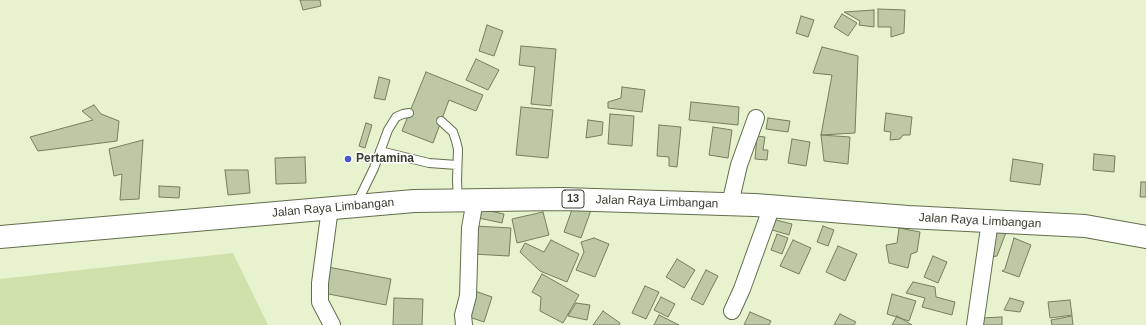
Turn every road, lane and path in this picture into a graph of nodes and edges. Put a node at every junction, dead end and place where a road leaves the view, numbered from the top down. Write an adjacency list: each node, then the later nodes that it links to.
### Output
1 (410, 114): 4 (lane)
2 (756, 118): 7 (street)
3 (441, 121): 5 (lane)
4 (380, 151): 5 (lane); 8 (lane)
5 (457, 164): 6 (lane)
6 (466, 200): 7 (highway, Jalan Raya Limbangan / 13); 8 (highway, Jalan Raya Limbangan / 13); 16 (street)
7 (730, 204): 9 (highway, Jalan Raya Limbangan / 13)
8 (356, 206): 10 (highway, Jalan Raya Limbangan / 13)
9 (772, 206): 11 (highway, Jalan Raya Limbangan / 13); 14 (street)
10 (330, 208): 12 (highway, Jalan Raya Limbangan / 13); 15 (street)
11 (990, 221): 13 (highway, Jalan Raya Limbangan / 13); 17 (street)
12 (0, 237)
13 (1146, 237)
14 (732, 311)
15 (332, 325)
16 (464, 325)
17 (975, 325)

